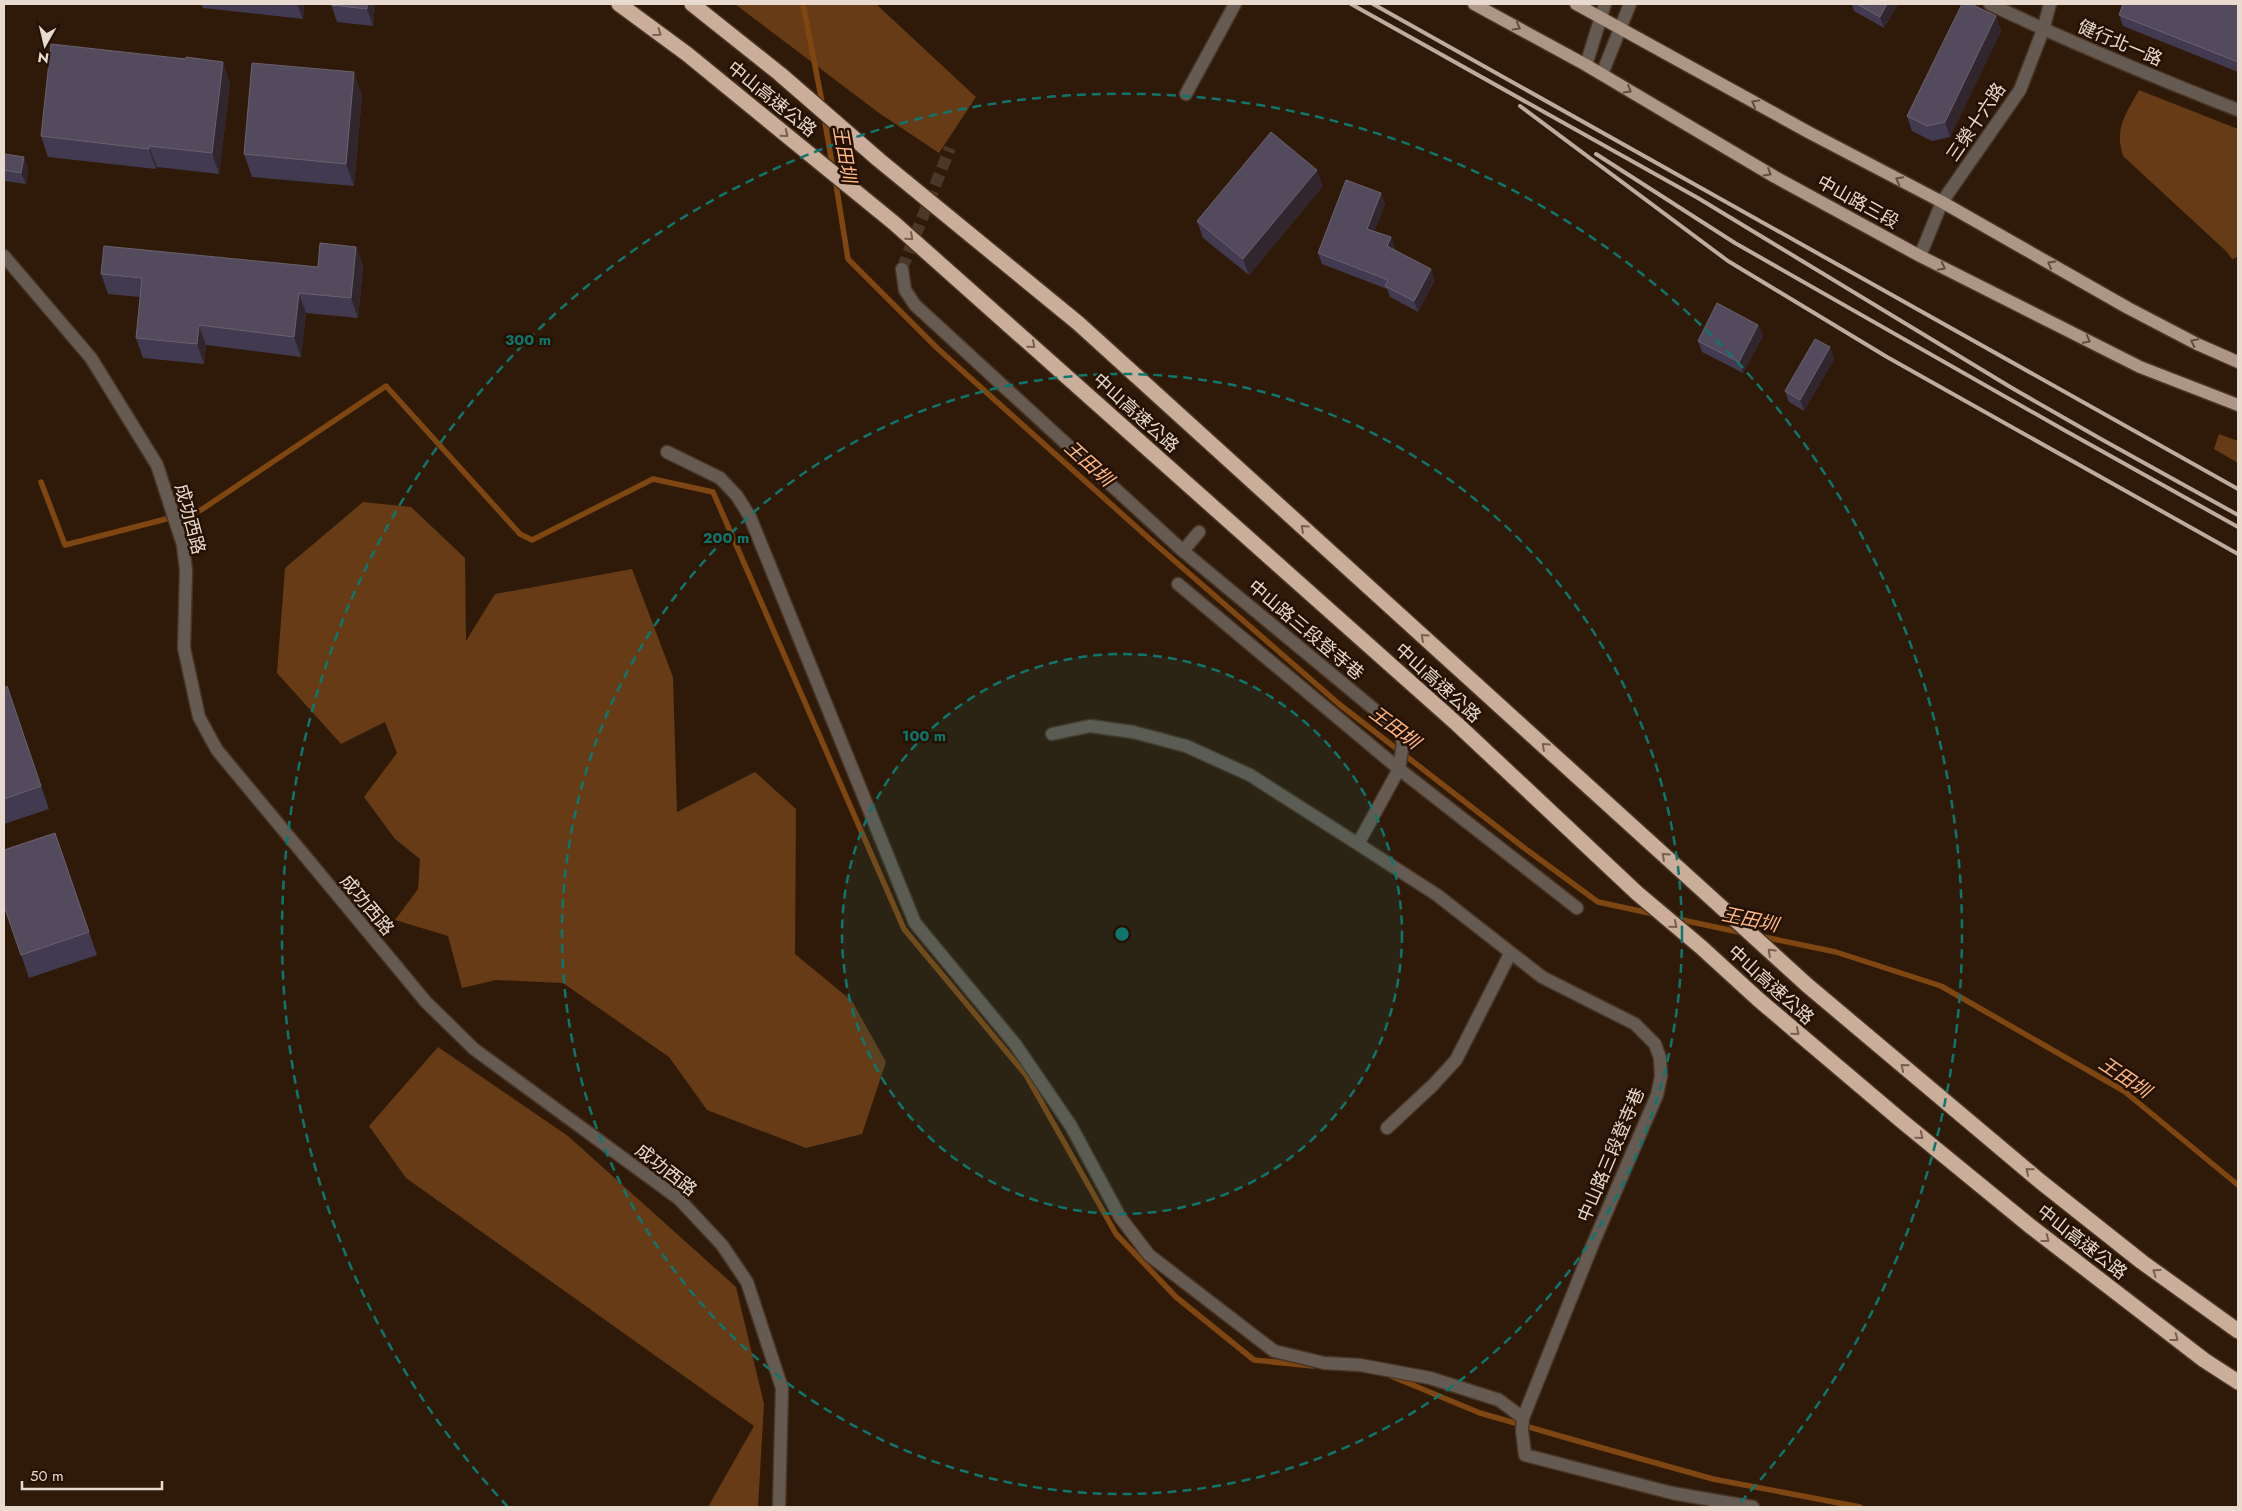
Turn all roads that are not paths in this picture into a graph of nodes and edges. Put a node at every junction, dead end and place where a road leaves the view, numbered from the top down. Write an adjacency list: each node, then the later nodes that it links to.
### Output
1 (618, 4): 34 (highway, 中山高速公路, one-way to 34)
2 (692, 4): 33 (highway, 中山高速公路, one-way to 2)
3 (1235, 4): 15 (street)
4 (1474, 4): 13 (main road, 中山路三段, one-way to 13)
5 (1576, 4): 10 (main road)
6 (1605, 4): 10 (street)
7 (1630, 4): 11 (street)
8 (1990, 4): 12 (street, 健行北一路)
9 (2050, 4): 12 (street, 三榮十六路)
10 (1601, 17): 11 (main road); 13 (street)
11 (1621, 28): 14 (street); 17 (main road, one-way to 11)
12 (2043, 30): 16 (street, 健行北一路); 17 (street, 三榮十六路)
13 (1586, 65): 14 (main road, 中山路三段)
14 (1602, 74): 19 (main road, 中山路三段, one-way to 19)
15 (1186, 94)
16 (2238, 110)
17 (1942, 202): 19 (street, 三榮十六路); 21 (main road, one-way to 17)
18 (4, 256): 36 (street, 成功西路)
19 (1920, 256): 22 (main road, 中山路三段, one-way to 22)
20 (902, 270): 25 (street, 中山路三段登寺巷)
21 (2238, 362)
22 (2238, 405)
23 (667, 452): 35 (street)
24 (1199, 532): 25 (street)
25 (1183, 551): 28 (street, 中山路三段登寺巷)
26 (1178, 584): 28 (street)
27 (1052, 734): 29 (street, 中山路三段登寺巷)
28 (1399, 769): 29 (street, 中山路三段登寺巷); 30 (street)
29 (1358, 844): 31 (street, 中山路三段登寺巷)
30 (1577, 908)
31 (1510, 954): 32 (street); 35 (street, 中山路三段登寺巷)
32 (1387, 1128)
33 (2238, 1331)
34 (2238, 1382)
35 (1523, 1418): 37 (street, 中山路三段登寺巷)
36 (779, 1507)
37 (1754, 1507)

